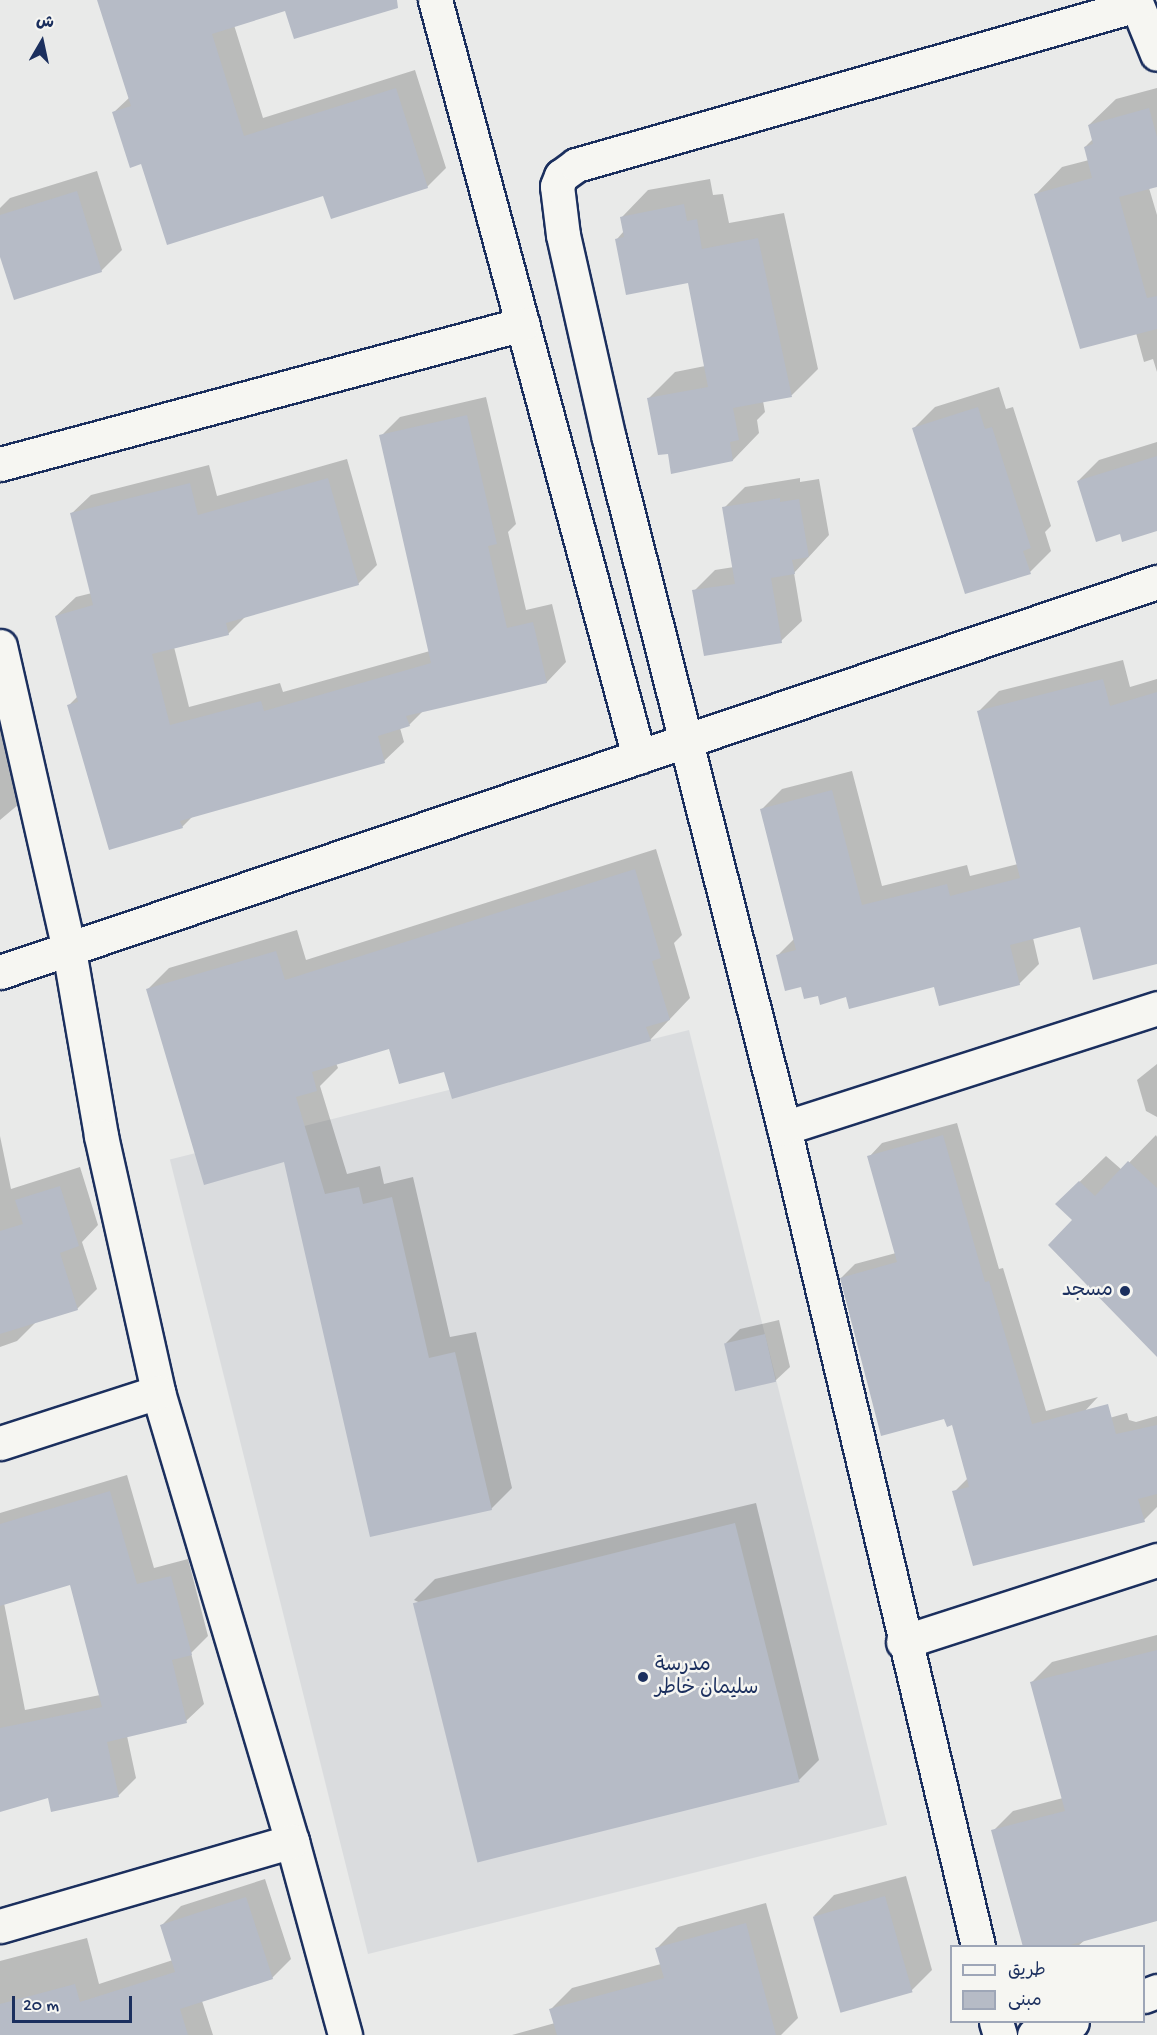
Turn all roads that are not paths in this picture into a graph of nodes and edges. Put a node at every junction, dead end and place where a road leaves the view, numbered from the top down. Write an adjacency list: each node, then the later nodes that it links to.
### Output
1 (435, 0): 4 (street)
2 (1136, 2): 3 (street); 8 (street)
3 (1157, 54)
4 (523, 324): 5 (street); 9 (street)
5 (0, 464)
6 (1157, 582): 8 (street)
7 (0, 646): 10 (street)
8 (687, 741): 9 (street); 13 (street)
9 (639, 757): 10 (street)
10 (69, 950): 11 (street); 14 (street)
11 (0, 972)
12 (1157, 1008): 13 (street)
13 (783, 1128): 17 (street)
14 (159, 1392): 15 (street); 18 (street)
15 (0, 1443)
16 (1157, 1560): 17 (street)
17 (903, 1642): 20 (street)
18 (292, 1841): 19 (street); 22 (street)
19 (0, 1926)
20 (978, 1945)
21 (1069, 2023): 23 (street)
22 (345, 2035)
23 (1034, 2035)

